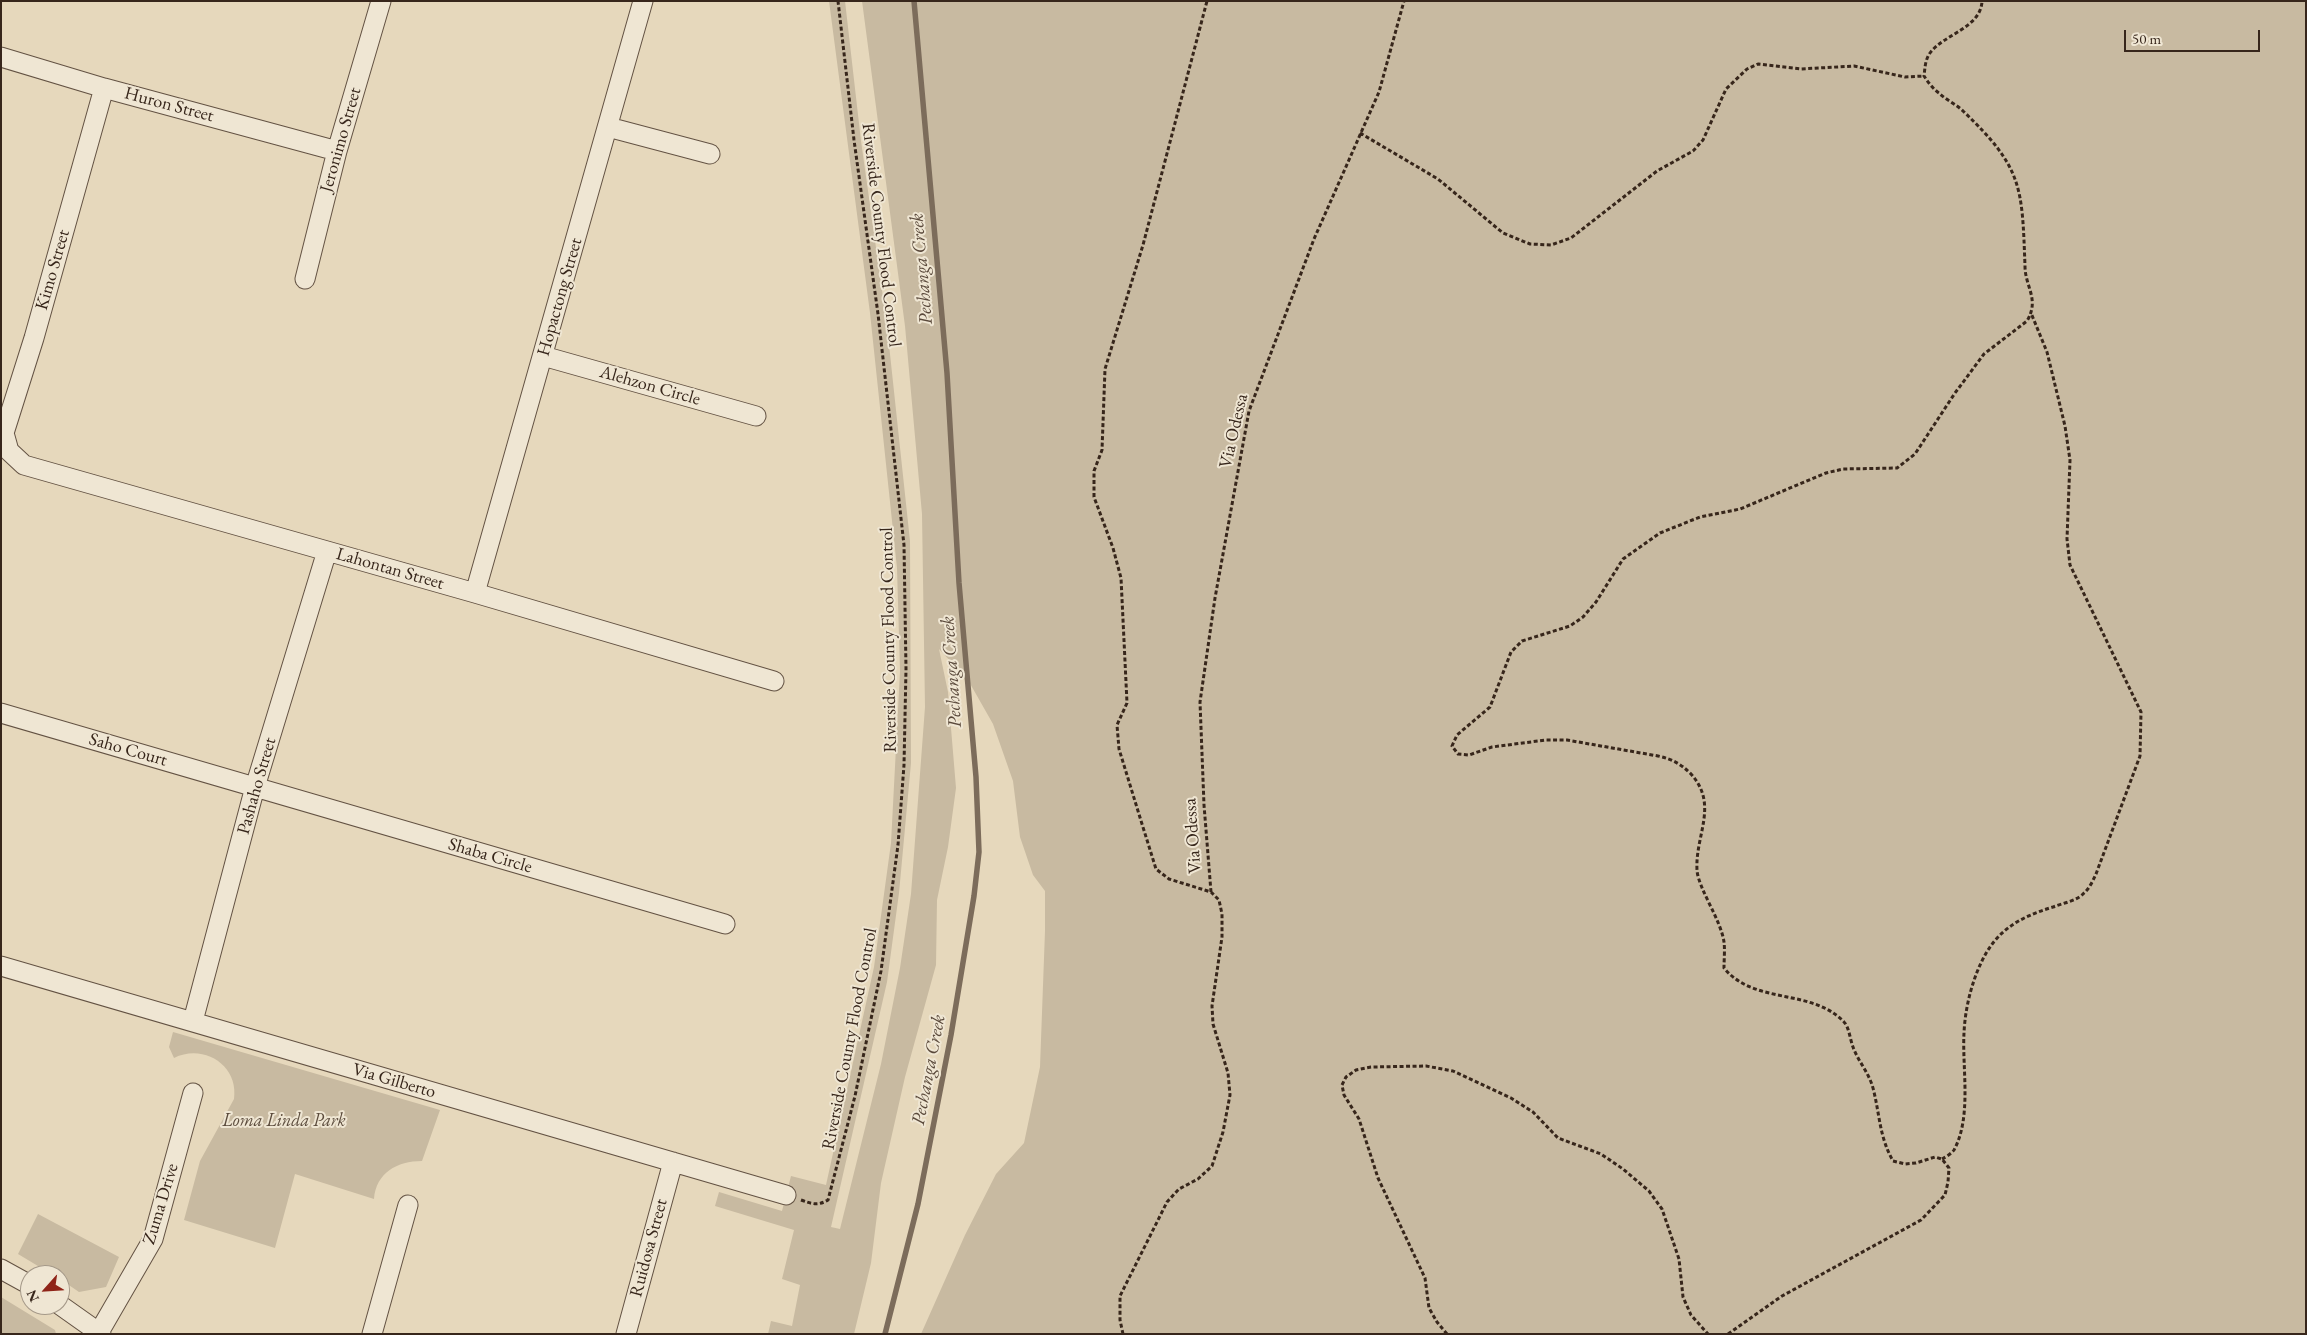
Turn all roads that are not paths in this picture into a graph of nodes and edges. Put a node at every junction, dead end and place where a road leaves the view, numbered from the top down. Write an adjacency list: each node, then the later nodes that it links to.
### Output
1 (381, 1): 6 (street, Jeronimo Street)
2 (643, 1): 5 (street, Hopactong Street)
3 (1, 57): 4 (street, Huron Street)
4 (104, 88): 6 (street, Huron Street); 11 (street, Kimo Street)
5 (608, 127): 7 (street); 9 (street, Hopactong Street)
6 (337, 151): 8 (street, Jeronimo Street)
7 (710, 154)
8 (305, 279)
9 (543, 356): 10 (street, Alehzon Circle); 13 (street, Hopactong Street)
10 (756, 416)
11 (9, 451): 12 (street, Lahontan Street)
12 (327, 551): 13 (street, Lahontan Street); 16 (street, Pashaho Street)
13 (475, 593): 14 (street, Lahontan Street)
14 (774, 681)
15 (1, 712): 16 (street, Saho Court)
16 (255, 787): 17 (street, Shaba Circle); 19 (street, Pashaho Street)
17 (725, 924)
18 (1, 966): 19 (street, Via Gilberto)
19 (193, 1022): 21 (street, Via Gilberto)
20 (193, 1093): 27 (street, Zuma Drive)
21 (673, 1162): 22 (street, Via Gilberto); 29 (street, Ruidosa Street)
22 (786, 1195)
23 (408, 1205): 28 (street)
24 (1, 1269): 25 (street)
25 (20, 1279)
26 (70, 1312): 27 (street)
27 (99, 1333)
28 (372, 1334)
29 (626, 1334)

